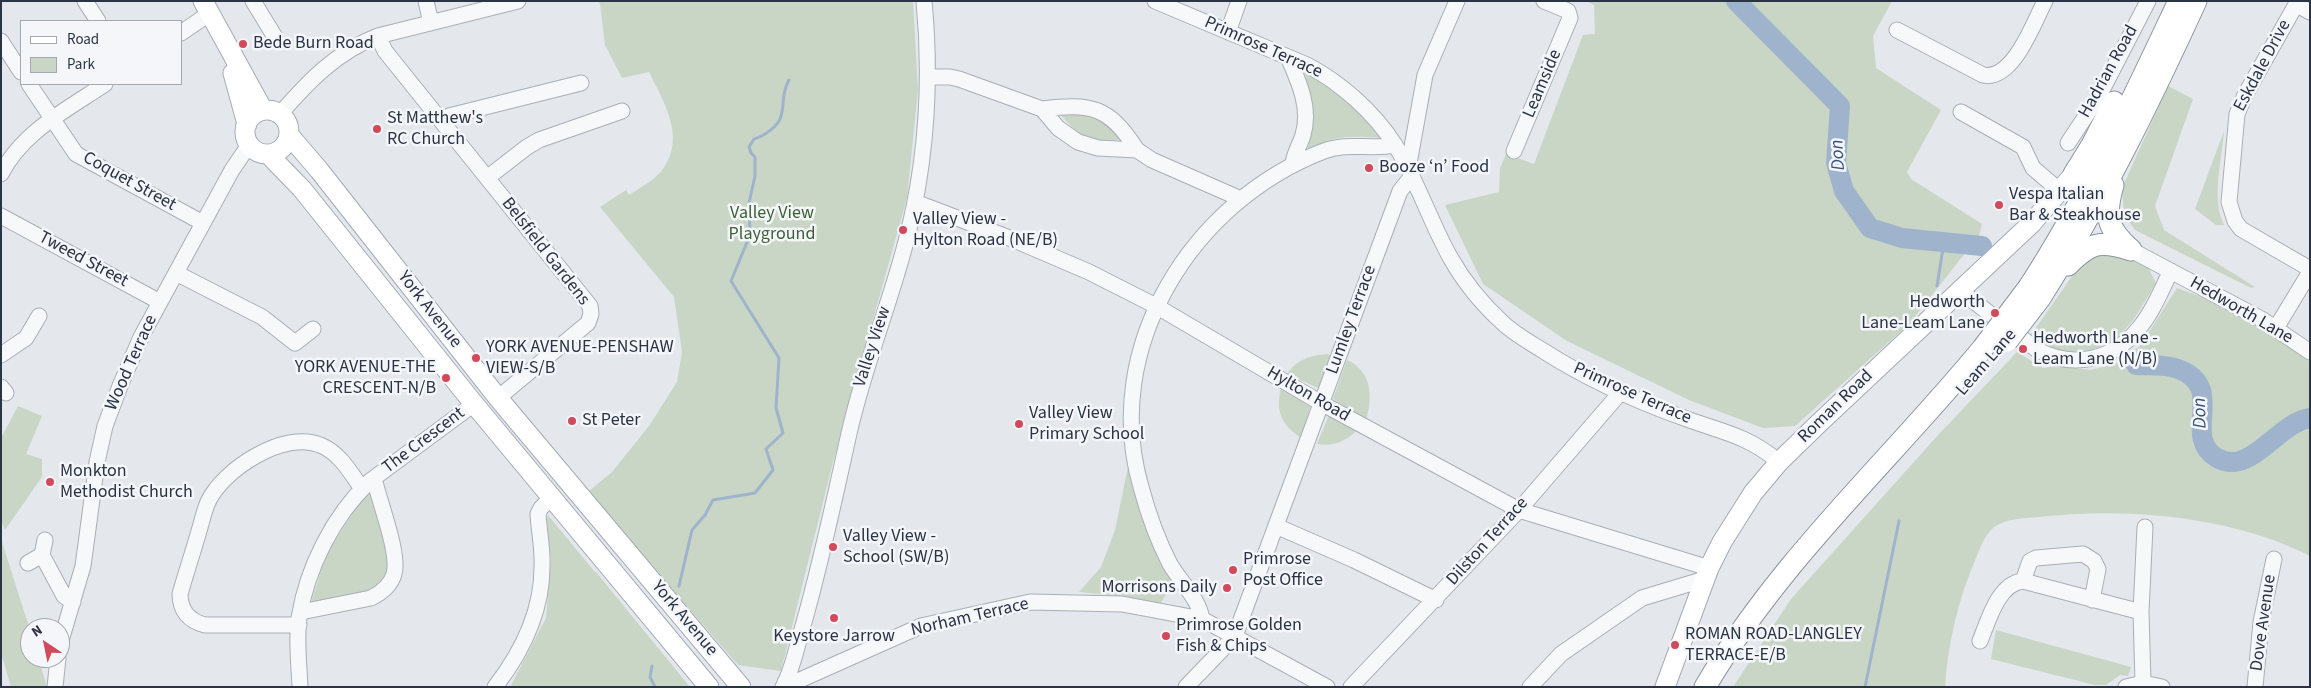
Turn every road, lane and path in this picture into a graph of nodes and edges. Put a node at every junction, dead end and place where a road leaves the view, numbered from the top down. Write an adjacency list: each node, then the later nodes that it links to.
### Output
1 (85, 1): 18 (street)
2 (252, 1): 24 (street)
3 (426, 1): 19 (street)
4 (518, 1): 19 (street)
5 (924, 1): 29 (street, Valley View)
6 (1155, 1): 22 (street, Primrose Terrace)
7 (1239, 1): 22 (street)
8 (1457, 1): 49 (street, Lumley Terrace)
9 (1544, 1): 45 (street, Leamside)
10 (2045, 1): 20 (street)
11 (2148, 1): 41 (street, Hadrian Road)
12 (2169, 1): 51 (highway)
13 (2178, 1): 62 (highway, Leam Lane)
14 (2196, 1): 47 (highway, Leam Lane)
15 (2297, 3): 17 (street); 60 (street, Eskdale Drive)
16 (207, 7): 21 (street); 25 (main road)
17 (2310, 12)
18 (97, 20)
19 (431, 23): 23 (street)
20 (1897, 30)
21 (182, 32)
22 (1228, 32): 27 (street, Primrose Terrace)
23 (378, 36): 35 (street); 38 (street, Belsfield Gardens)
24 (275, 37)
25 (223, 38): 35 (main road); 39 (main road)
26 (1, 41): 28 (street)
27 (1288, 57): 43 (street, Primrose Terrace); 48 (street)
28 (20, 70)
29 (928, 77): 33 (street); 55 (street, Valley View)
30 (581, 83): 38 (street)
31 (30, 85): 37 (street, Coquet Street)
32 (104, 85): 37 (street)
33 (1042, 109): 44 (street); 44 (street)
34 (622, 111): 52 (street)
35 (271, 112): 39 (main road); 40 (main road)
36 (1961, 112): 53 (street)
37 (52, 120): 50 (street); 57 (street, Coquet Street)
38 (442, 121): 52 (street, Belsfield Gardens)
39 (246, 124): 42 (main road)
40 (290, 135): 46 (main road); 73 (main road, York Avenue)
41 (2068, 143)
42 (249, 145): 46 (main road); 57 (street, Wood Terrace)
43 (1395, 145): 48 (street); 49 (street, Primrose Terrace)
44 (1137, 150): 54 (street)
45 (1514, 151)
46 (268, 154): 75 (main road, York Avenue)
47 (2120, 158): 58 (highway); 62 (highway, Leam Lane)
48 (1293, 164): 54 (street)
49 (1409, 170): 72 (street, Primrose Terrace); 74 (street, Lumley Terrace)
50 (1, 174)
51 (2074, 174): 53 (main road, Roman Road)
52 (487, 178): 73 (street, Belsfield Gardens)
53 (2060, 191): 63 (main road, Roman Road)
54 (1240, 199): 65 (street)
55 (915, 202): 65 (street, Hylton Road); 101 (street, Valley View)
56 (3, 220): 64 (street, Tweed Street)
57 (203, 223): 61 (street, Wood Terrace)
58 (2132, 250): 59 (street, Hedworth Lane); 62 (highway)
59 (2171, 271): 63 (street, Hedworth Lane); 67 (street, Hedworth Lane)
60 (2310, 271): 67 (street)
61 (176, 273): 64 (street, Wood Terrace); 68 (street)
62 (2040, 289): 69 (highway, Leam Lane, bridge)
63 (1959, 290): 76 (main road, Roman Road)
64 (160, 302): 92 (street, Wood Terrace)
65 (1156, 306): 74 (street, Hylton Road); 96 (street)
66 (39, 316): 71 (street)
67 (2276, 328): 70 (street, Hedworth Lane)
68 (313, 329)
69 (1989, 352): 112 (highway, Leam Lane); 113 (highway, Leam Lane)
70 (2310, 352)
71 (1, 355)
72 (1620, 393): 76 (street, Primrose Terrace); 81 (street, Dilston Terrace)
73 (498, 398): 75 (main road); 78 (main road, York Avenue)
74 (1322, 403): 81 (street, Hylton Road); 82 (street, Lumley Terrace)
75 (474, 404): 77 (street, The Crescent); 80 (main road, York Avenue)
76 (1779, 462): 88 (main road, Roman Road)
77 (374, 478): 79 (street, The Crescent); 95 (street, The Crescent)
78 (570, 482): 80 (main road); 106 (main road, York Avenue)
79 (362, 489): 95 (street, The Crescent); 95 (street)
80 (552, 497): 104 (street); 105 (main road, York Avenue)
81 (1519, 510): 88 (street, Hylton Road); 90 (street, Dilston Terrace)
82 (1276, 526): 90 (street); 97 (street, Lumley Terrace)
83 (2144, 527): 93 (street)
84 (45, 540): 85 (street)
85 (42, 555): 87 (street); 92 (street)
86 (2274, 559): 116 (street, Dove Avenue)
87 (28, 563)
88 (1707, 574): 110 (street); 111 (main road, Roman Road)
89 (2023, 580): 91 (street); 91 (street); 98 (street)
90 (1436, 600): 109 (street, Dilston Terrace)
91 (2092, 600): 93 (street)
92 (73, 602): 94 (street, Wood Terrace)
93 (2142, 612): 100 (street)
94 (68, 618)
95 (300, 619): 103 (street, The Crescent)
96 (1202, 619): 97 (street, Norham Terrace); 101 (street, Norham Terrace)
97 (1235, 636): 107 (street); 108 (street, Norham Terrace)
98 (1977, 641)
99 (57, 668): 102 (street)
100 (2144, 683): 114 (street); 115 (street)
101 (784, 685)
102 (54, 687)
103 (300, 687)
104 (495, 687)
105 (709, 687)
106 (741, 687)
107 (1186, 687)
108 (1326, 687)
109 (1351, 687)
110 (1530, 687)
111 (1665, 687)
112 (1705, 687)
113 (1722, 687)
114 (2126, 687)
115 (2162, 687)
116 (2255, 687)

